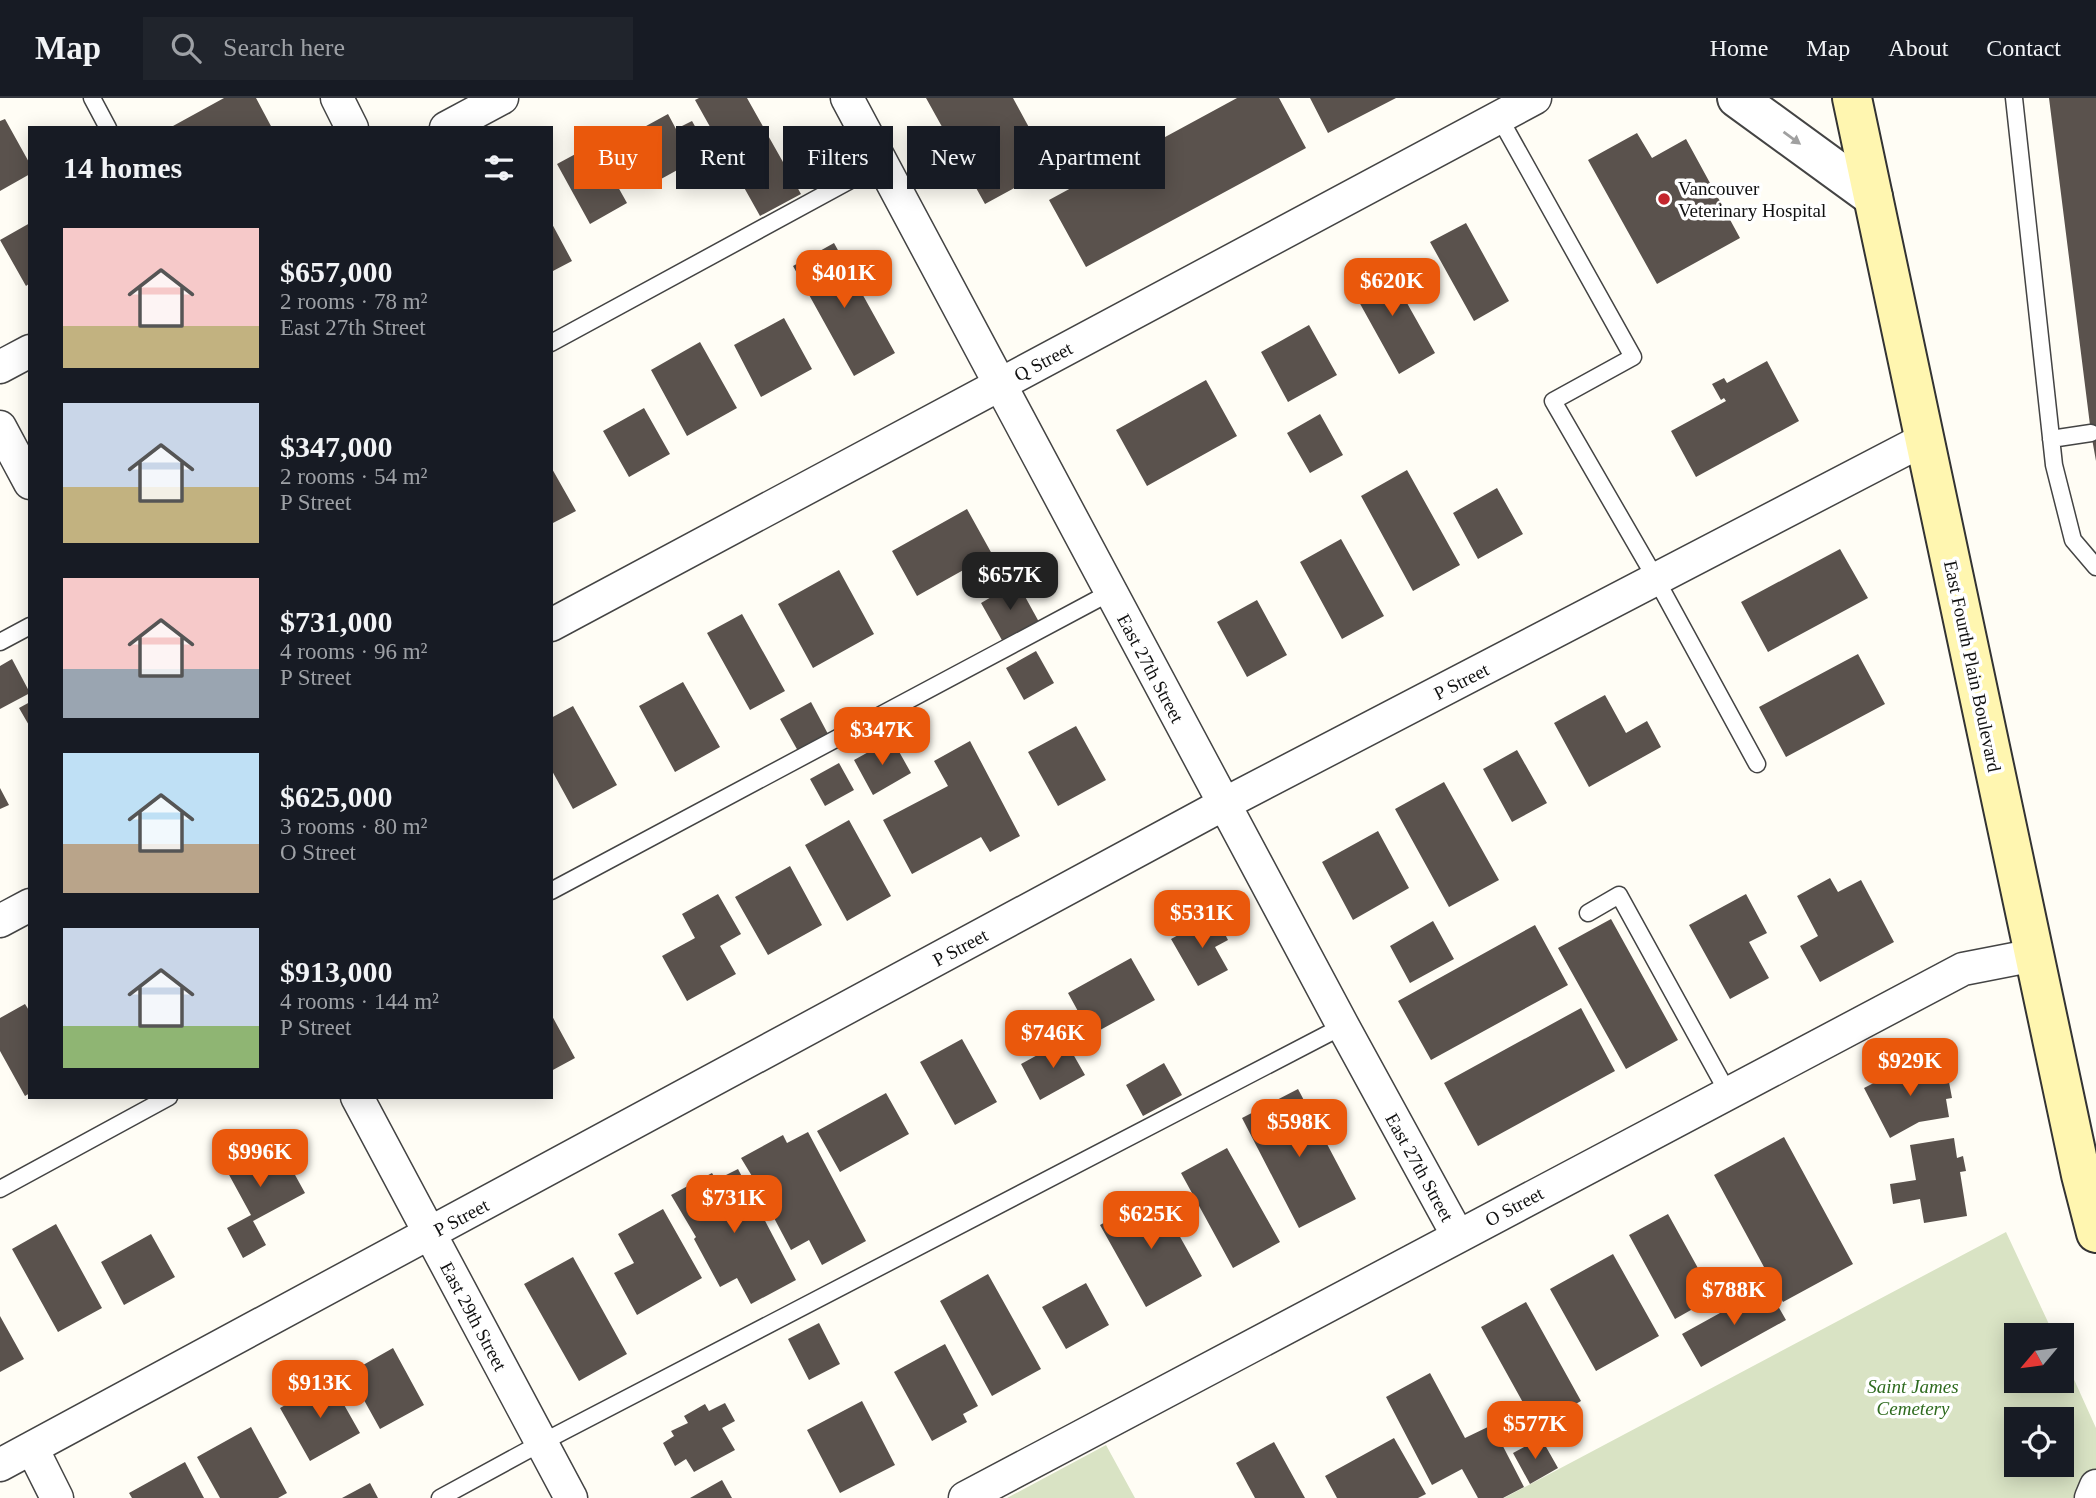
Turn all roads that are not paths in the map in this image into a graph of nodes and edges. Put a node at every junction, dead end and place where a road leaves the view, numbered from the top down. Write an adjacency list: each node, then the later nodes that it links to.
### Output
1 (92, 98): 10 (lane)
2 (337, 98): 11 (street)
3 (502, 98): 12 (street)
4 (847, 98): 13 (street, East 27th Street)
5 (1535, 98): 9 (street, Q Street)
6 (1737, 98): 16 (street, one-way to 16)
7 (1852, 98): 16 (main road, East Fourth Plain Boulevard)
8 (2014, 98): 24 (lane)
9 (1499, 117): 20 (street, Q Street); 27 (lane)
10 (107, 126)
11 (351, 126)
12 (450, 126)
13 (862, 126)
14 (893, 184): 20 (street, East 27th Street)
15 (834, 189): 17 (lane)
16 (1873, 197): 23 (main road, East Fourth Plain Boulevard)
17 (553, 342)
18 (28, 352): 19 (street)
19 (0, 367)
20 (1000, 384): 28 (street, East 27th Street); 29 (street, Q Street)
21 (0, 427): 25 (street)
22 (2091, 433): 24 (lane)
23 (1925, 439): 27 (street, P Street); 38 (main road, East Fourth Plain Boulevard)
24 (2051, 439): 26 (lane)
25 (28, 479)
26 (2096, 567)
27 (1656, 579): 32 (lane); 33 (street, P Street)
28 (1111, 592): 33 (street, East 27th Street); 34 (lane)
29 (553, 624)
30 (28, 627): 31 (lane)
31 (0, 642)
32 (1758, 764)
33 (1224, 804): 39 (street, East 27th Street); 45 (street, P Street)
34 (553, 890)
35 (28, 906): 37 (street)
36 (1588, 912): 40 (lane)
37 (0, 921)
38 (2035, 955): 40 (street, O Street); 44 (main road, East Fourth Plain Boulevard)
39 (1343, 1026): 46 (street, East 27th Street); 47 (lane)
40 (1728, 1093): 46 (street, O Street)
41 (165, 1099): 43 (lane)
42 (358, 1099): 45 (street, East 29th Street)
43 (0, 1189)
44 (2096, 1233)
45 (430, 1234): 47 (street, East 29th Street); 48 (street, P Street)
46 (1458, 1236): 54 (street, O Street)
47 (541, 1443): 52 (lane); 53 (street, East 29th Street)
48 (32, 1448): 49 (street, P Street); 51 (street)
49 (0, 1465)
50 (2096, 1486): 55 (street)
51 (57, 1498)
52 (440, 1498)
53 (571, 1498)
54 (964, 1498)
55 (2091, 1498)

